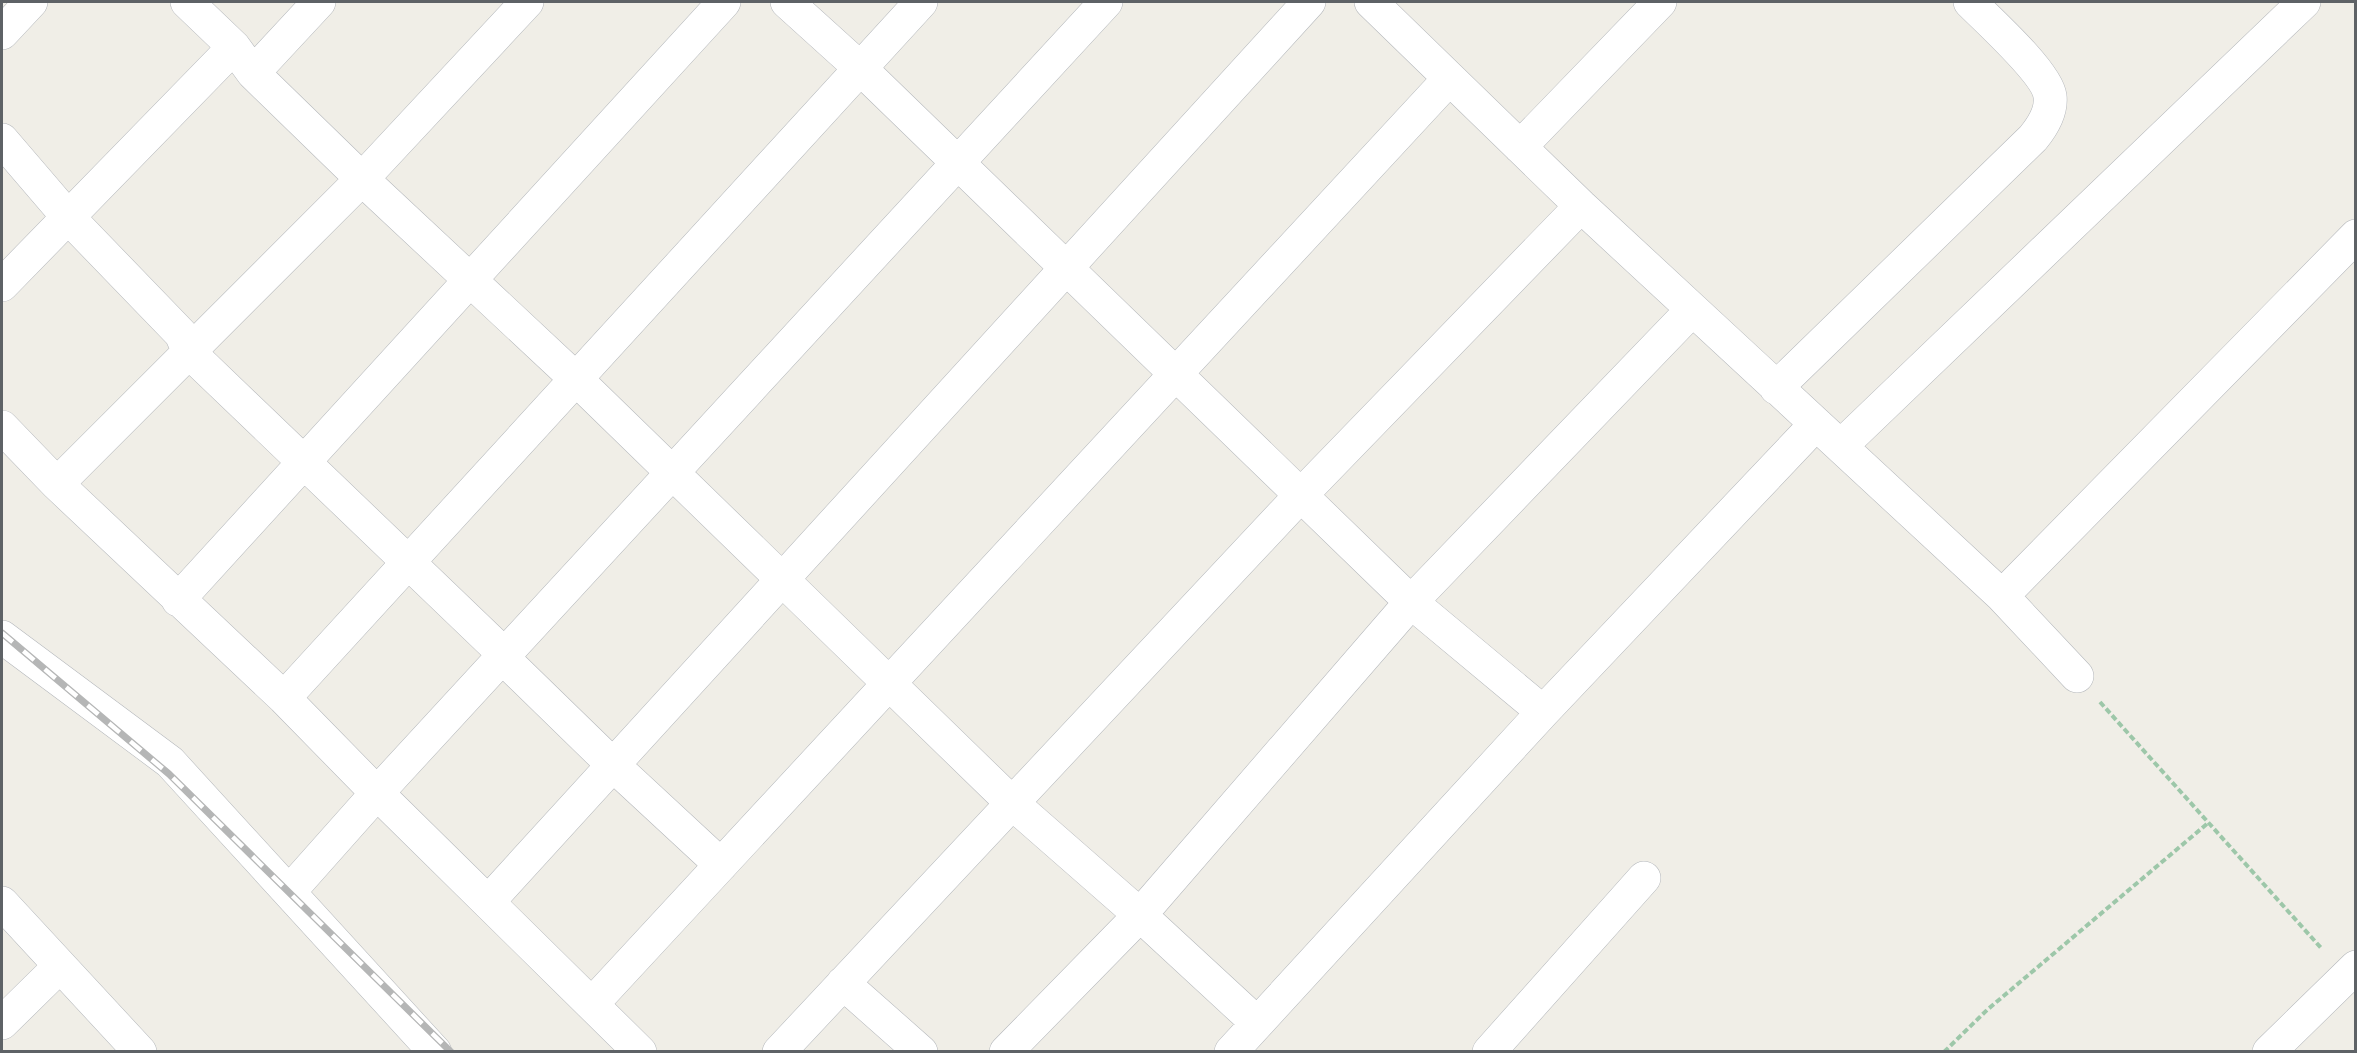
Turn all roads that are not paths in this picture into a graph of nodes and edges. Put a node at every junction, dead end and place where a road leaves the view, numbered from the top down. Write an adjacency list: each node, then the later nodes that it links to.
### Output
1 (31, 2): 14 (street)
2 (188, 2): 15 (street)
3 (319, 2): 17 (street)
4 (527, 2): 22 (street)
5 (724, 2): 27 (street)
6 (787, 2): 16 (street)
7 (921, 2): 16 (street)
8 (1106, 2): 21 (street)
9 (1309, 2): 26 (street)
10 (1371, 2): 18 (street)
11 (1660, 2): 20 (street)
12 (1970, 2): 33 (street)
13 (2304, 2): 36 (street)
14 (2, 33)
15 (234, 47): 17 (street); 24 (street)
16 (860, 68): 21 (street); 32 (street)
17 (253, 73): 22 (street)
18 (1449, 79): 20 (street); 31 (street)
19 (2, 140): 24 (street)
20 (1520, 147): 23 (street)
21 (956, 164): 26 (street); 38 (street)
22 (362, 179): 27 (street); 30 (street)
23 (1581, 206): 29 (street); 40 (street)
24 (68, 217): 28 (street); 30 (street)
25 (2355, 236): 43 (street)
26 (1065, 269): 31 (street); 42 (street)
27 (470, 280): 32 (street); 37 (street)
28 (2, 285)
29 (1692, 310): 33 (street); 45 (street)
30 (189, 352): 37 (street); 39 (street)
31 (1175, 375): 40 (street); 49 (street)
32 (576, 378): 38 (street); 41 (street)
33 (1776, 388): 34 (street)
34 (1815, 425): 36 (street); 51 (street)
35 (2, 427): 39 (street)
36 (1841, 446): 43 (street)
37 (304, 462): 41 (street); 44 (street)
38 (672, 473): 42 (street); 47 (street)
39 (57, 484): 44 (street)
40 (1300, 496): 45 (street); 54 (street)
41 (408, 562): 47 (street); 50 (street)
42 (782, 580): 49 (street); 52 (street)
43 (2002, 596): 48 (street)
44 (178, 600): 50 (street)
45 (1411, 602): 51 (street); 60 (street)
46 (2, 637): 57 (street)
47 (502, 657): 52 (street); 53 (street)
48 (2077, 676)
49 (889, 684): 54 (street); 55 (street)
50 (284, 698): 53 (street)
51 (1543, 712): 66 (street)
52 (613, 765): 55 (street); 58 (street)
53 (377, 793): 57 (street); 58 (street)
54 (1012, 803): 60 (street); 63 (street)
55 (721, 865): 64 (street)
56 (1644, 878): 74 (street)
57 (289, 892): 68 (street)
58 (488, 902): 64 (street)
59 (2, 903): 61 (street)
60 (1140, 915): 66 (street); 72 (street)
61 (60, 966): 65 (street); 67 (street)
62 (2351, 972): 75 (street)
63 (843, 983): 70 (street); 71 (street)
64 (592, 1004): 69 (street)
65 (2, 1023)
66 (1257, 1023): 73 (street)
67 (140, 1052)
68 (435, 1052)
69 (640, 1052)
70 (779, 1052)
71 (921, 1052)
72 (1006, 1052)
73 (1231, 1052)
74 (1489, 1052)
75 (2269, 1052)

